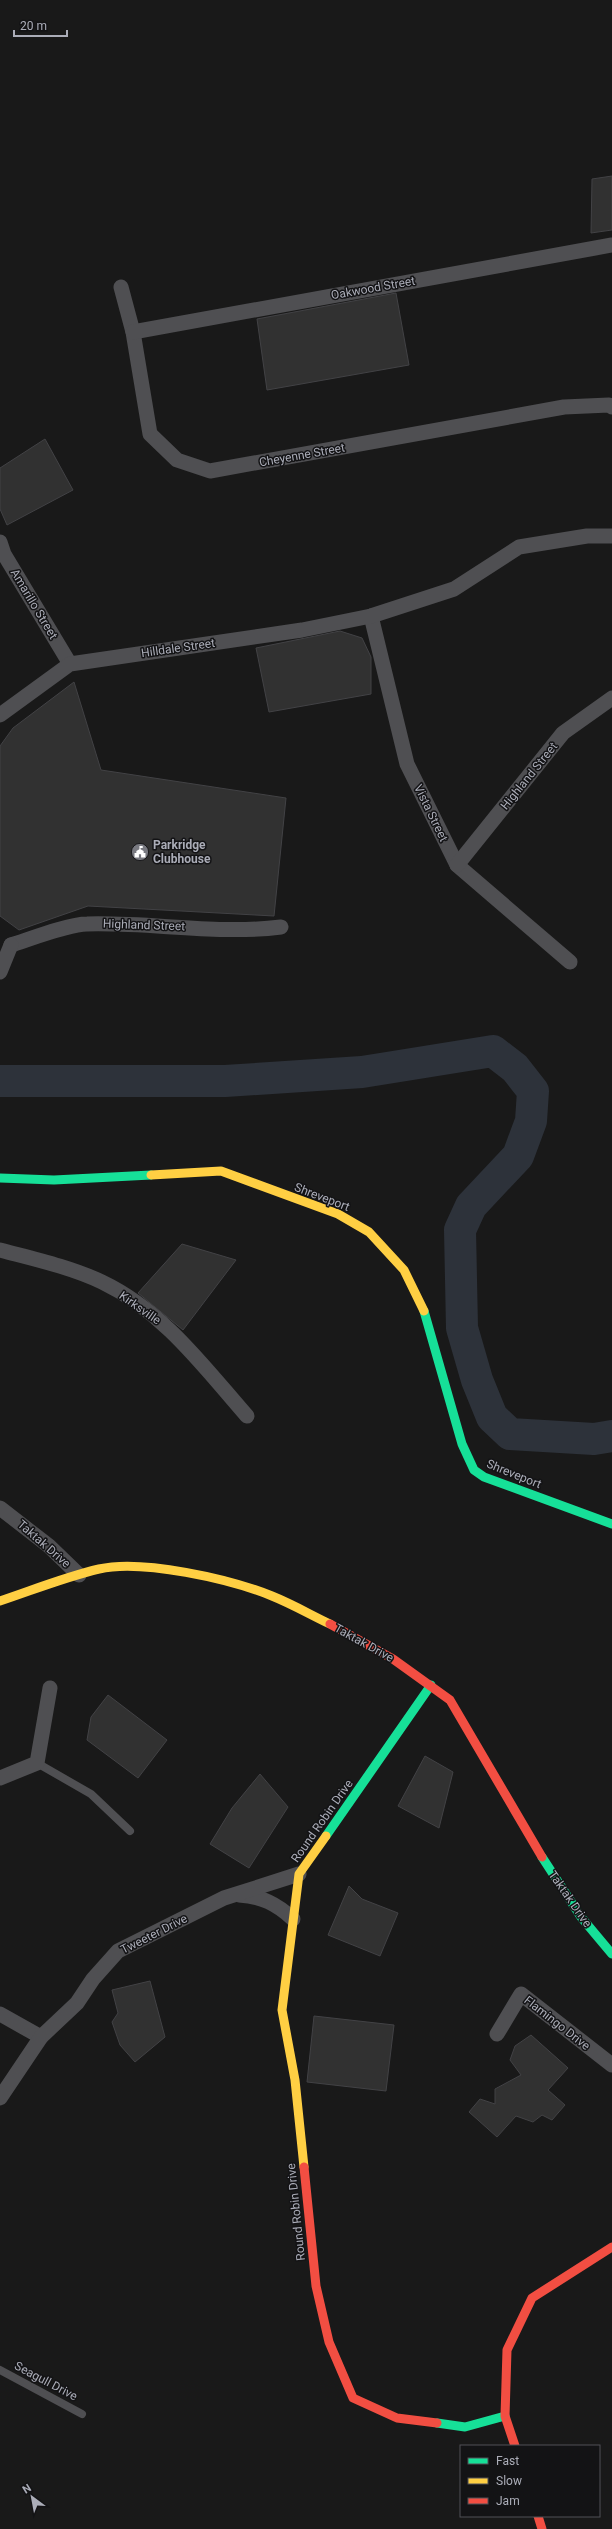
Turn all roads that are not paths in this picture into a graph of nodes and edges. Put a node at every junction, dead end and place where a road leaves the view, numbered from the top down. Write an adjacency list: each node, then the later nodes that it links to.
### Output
1 (612, 245): 3 (street, Oakwood Street)
2 (121, 287): 3 (street, Cheyenne Street)
3 (133, 332): 4 (street, Cheyenne Street)
4 (612, 407)
5 (612, 536): 7 (street, Hilldale Street)
6 (0, 542): 8 (street, Amarillo Street)
7 (371, 616): 8 (street, Hilldale Street); 11 (street, Vista Street)
8 (70, 664): 10 (street, Hilldale Street)
9 (612, 698): 11 (street, Highland Street)
10 (0, 715)
11 (457, 865): 14 (street, Vista Street)
12 (281, 927): 13 (street, Highland Street)
13 (5, 941): 15 (street)
14 (570, 962)
15 (0, 972)
16 (0, 1178): 20 (street, Shreveport)
17 (0, 1250): 18 (street, Kirksville)
18 (247, 1416)
19 (0, 1508): 21 (street, Taktak Drive)
20 (612, 1524)
21 (79, 1575): 22 (street); 23 (street, Taktak Drive)
22 (0, 1601)
23 (431, 1685): 28 (street, Round Robin Drive); 31 (street, Taktak Drive)
24 (50, 1688): 25 (street)
25 (36, 1763): 26 (street); 27 (lane)
26 (0, 1778)
27 (130, 1831)
28 (299, 1874): 29 (street, Tweeter Drive); 30 (street, Round Robin Drive)
29 (234, 1895): 30 (street); 34 (street, Tweeter Drive)
30 (293, 1919): 40 (street, Round Robin Drive)
31 (612, 1954)
32 (0, 2014): 34 (street)
33 (497, 2034): 35 (street, Flamingo Drive)
34 (41, 2036): 36 (street, Tweeter Drive)
35 (612, 2065)
36 (0, 2098)
37 (612, 2247): 40 (street)
38 (0, 2370): 39 (lane, Seagull Drive)
39 (82, 2414)
40 (505, 2416): 41 (street)
41 (515, 2445)
42 (538, 2517): 43 (street)
43 (542, 2529)

